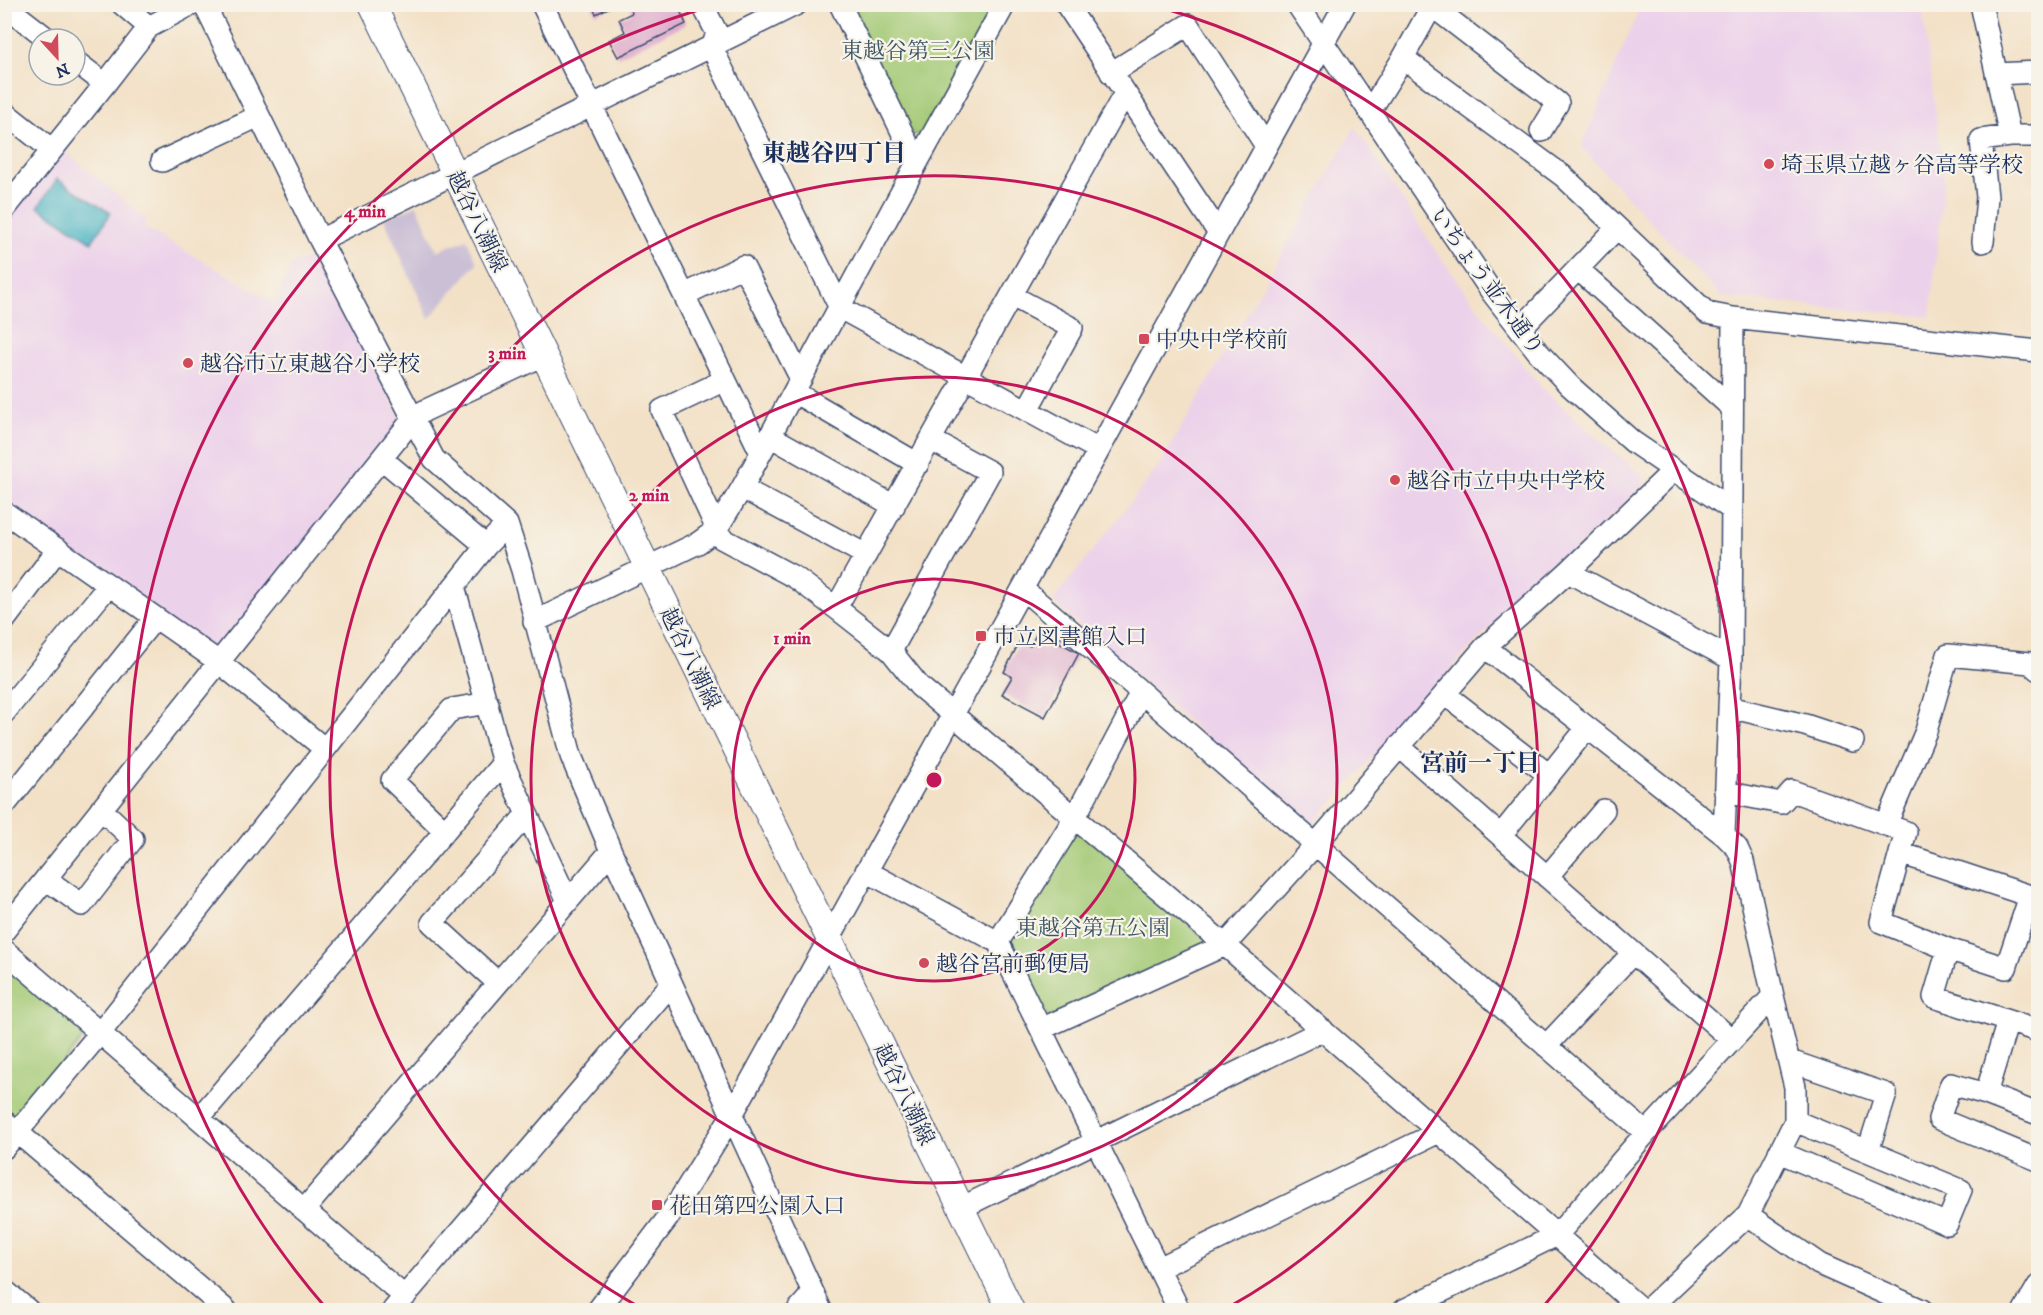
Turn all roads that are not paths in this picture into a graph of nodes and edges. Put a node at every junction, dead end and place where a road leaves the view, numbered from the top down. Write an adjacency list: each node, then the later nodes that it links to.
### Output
1 (122, 4): 17 (street)
2 (192, 4): 17 (street)
3 (204, 4): 30 (street)
4 (372, 4): 38 (main road, 越谷八潮線)
5 (542, 4): 27 (street)
6 (702, 4): 19 (street)
7 (797, 4): 19 (street)
8 (840, 4): 37 (street)
9 (1005, 4): 37 (street)
10 (1066, 4): 23 (street)
11 (1297, 4): 18 (street, いちょう並木通り)
12 (1345, 4): 18 (street)
13 (1981, 4): 24 (street)
14 (4, 5): 16 (street)
15 (1433, 5): 20 (street); 31 (street)
16 (32, 27)
17 (149, 27): 25 (street)
18 (1323, 43): 28 (street, いちょう並木通り); 34 (street)
19 (712, 48): 27 (street); 47 (street)
20 (1403, 58): 28 (street); 40 (street)
21 (87, 70): 25 (street)
22 (2038, 72): 24 (street)
23 (1112, 73): 26 (street); 34 (street)
24 (1996, 74): 32 (street)
25 (105, 84): 35 (street)
26 (1125, 93): 41 (street); 46 (street)
27 (592, 106): 38 (street); 45 (street)
28 (1370, 111): 49 (street, いちょう並木通り)
29 (4, 112): 35 (street)
30 (259, 116): 36 (street); 42 (street)
31 (1541, 132)
32 (2010, 136): 33 (street); 43 (street)
33 (2038, 136)
34 (1266, 146): 41 (street)
35 (52, 150): 39 (street)
36 (162, 161)
37 (917, 163): 47 (street)
38 (455, 174): 42 (street); 51 (main road, 越谷八潮線)
39 (4, 210)
40 (1617, 228): 44 (street); 48 (street)
41 (1218, 232): 60 (street)
42 (320, 240): 57 (street)
43 (1983, 242)
44 (1578, 269): 49 (street); 55 (street)
45 (684, 295): 53 (street); 54 (street)
46 (1012, 297): 52 (street); 56 (street)
47 (840, 308): 52 (street); 54 (street)
48 (1733, 318): 50 (street); 55 (street)
49 (1520, 329): 63 (street, いちょう並木通り)
50 (2038, 351)
51 (544, 355): 57 (street); 73 (main road, 越谷八潮線)
52 (967, 378): 56 (street); 58 (street)
53 (725, 380): 59 (street); 69 (street)
54 (797, 386): 59 (street); 62 (street)
55 (1731, 407): 66 (street)
56 (1027, 410): 60 (street)
57 (413, 419): 61 (street); 68 (street)
58 (931, 440): 62 (street); 83 (street)
59 (766, 444): 64 (street); 65 (street)
60 (1099, 450): 77 (street)
61 (382, 459): 70 (street); 85 (street)
62 (918, 464): 65 (street)
63 (1673, 471): 66 (street, いちょう並木通り); 74 (street)
64 (742, 488): 69 (street); 72 (street)
65 (894, 506): 72 (street)
66 (1731, 509): 84 (street)
67 (4, 512): 71 (street)
68 (507, 524): 70 (street); 81 (street)
69 (716, 530): 73 (street); 78 (street)
70 (486, 546): 76 (street)
71 (58, 549): 75 (street); 80 (street)
72 (866, 555): 78 (street)
73 (647, 568): 81 (street); 117 (main road, 越谷八潮線)
74 (1568, 572): 82 (street); 84 (street)
75 (109, 585): 79 (street); 91 (street)
76 (454, 586): 89 (street); 96 (street)
77 (1023, 590): 87 (street); 92 (street)
78 (836, 608): 83 (street)
79 (155, 618): 85 (street); 100 (street)
80 (4, 621)
81 (534, 622): 110 (street)
82 (1485, 647): 88 (street); 93 (street)
83 (891, 651): 92 (street)
84 (1731, 659): 90 (street)
85 (219, 662): 96 (street); 101 (street)
86 (2038, 670): 105 (street)
87 (1141, 692): 104 (street); 109 (street)
88 (1444, 694): 95 (street); 98 (street)
89 (488, 702): 97 (street); 106 (street)
90 (1729, 707): 94 (street); 99 (street)
91 (4, 713)
92 (953, 714): 104 (street); 112 (street)
93 (1587, 728): 98 (street); 107 (street)
94 (1853, 741)
95 (1399, 746): 108 (street); 109 (street)
96 (325, 749): 130 (street)
97 (503, 763): 103 (street); 106 (street)
98 (1549, 775): 108 (street)
99 (1725, 792): 105 (street); 107 (street)
100 (4, 806)
101 (101, 810): 114 (street); 114 (street)
102 (1604, 810): 113 (street)
103 (527, 814): 115 (street); 123 (street)
104 (1075, 817): 118 (street); 119 (street)
105 (1886, 825): 111 (street)
106 (445, 831): 137 (street)
107 (1724, 835): 125 (street)
108 (1501, 836): 113 (street)
109 (1316, 844): 119 (street); 132 (street)
110 (611, 851): 115 (street); 124 (street)
111 (1900, 853): 120 (street); 120 (street)
112 (866, 871): 117 (street); 118 (street)
113 (1547, 877): 122 (street)
114 (46, 879): 116 (street)
115 (568, 901): 123 (street)
116 (4, 931)
117 (828, 938): 136 (street); 146 (main road, 越谷八潮線)
118 (998, 942): 127 (street)
119 (1225, 945): 127 (street); 128 (street)
120 (1948, 949): 126 (street)
121 (4, 950): 130 (street)
122 (1633, 953): 131 (street); 132 (street)
123 (498, 983): 147 (street)
124 (671, 984): 136 (street); 154 (street)
125 (1773, 996): 131 (street); 133 (street)
126 (2008, 1021): 129 (street); 134 (street)
127 (1041, 1029): 142 (street)
128 (1323, 1030): 139 (street); 142 (street)
129 (2038, 1031)
130 (100, 1032): 137 (street); 141 (street)
131 (1732, 1040): 140 (street)
132 (1546, 1046): 140 (street)
133 (1790, 1061): 138 (street); 143 (street)
134 (1986, 1094): 135 (street); 145 (street)
135 (2038, 1114)
136 (732, 1115): 153 (street); 157 (street)
137 (199, 1118): 147 (street)
138 (1795, 1121): 143 (street); 144 (street)
139 (1439, 1132): 149 (street); 150 (street)
140 (1647, 1133): 149 (street)
141 (9, 1134): 156 (street)
142 (1097, 1142): 146 (street); 150 (street)
143 (1868, 1151): 144 (street)
144 (1779, 1152): 148 (street)
145 (2038, 1160)
146 (961, 1208): 159 (main road, 越谷八潮線)
147 (304, 1209): 154 (street)
148 (1748, 1215): 163 (street); 164 (street)
149 (1557, 1235): 161 (street); 162 (street)
150 (1159, 1268): 160 (street)
151 (2038, 1286): 165 (street)
152 (4, 1290): 155 (street)
153 (817, 1302): 158 (street)
154 (399, 1304)
155 (28, 1311)
156 (226, 1311)
157 (598, 1311)
158 (798, 1311)
159 (1011, 1311)
160 (1179, 1311)
161 (1404, 1311)
162 (1642, 1311)
163 (1647, 1311)
164 (1922, 1311)
165 (2024, 1311)

